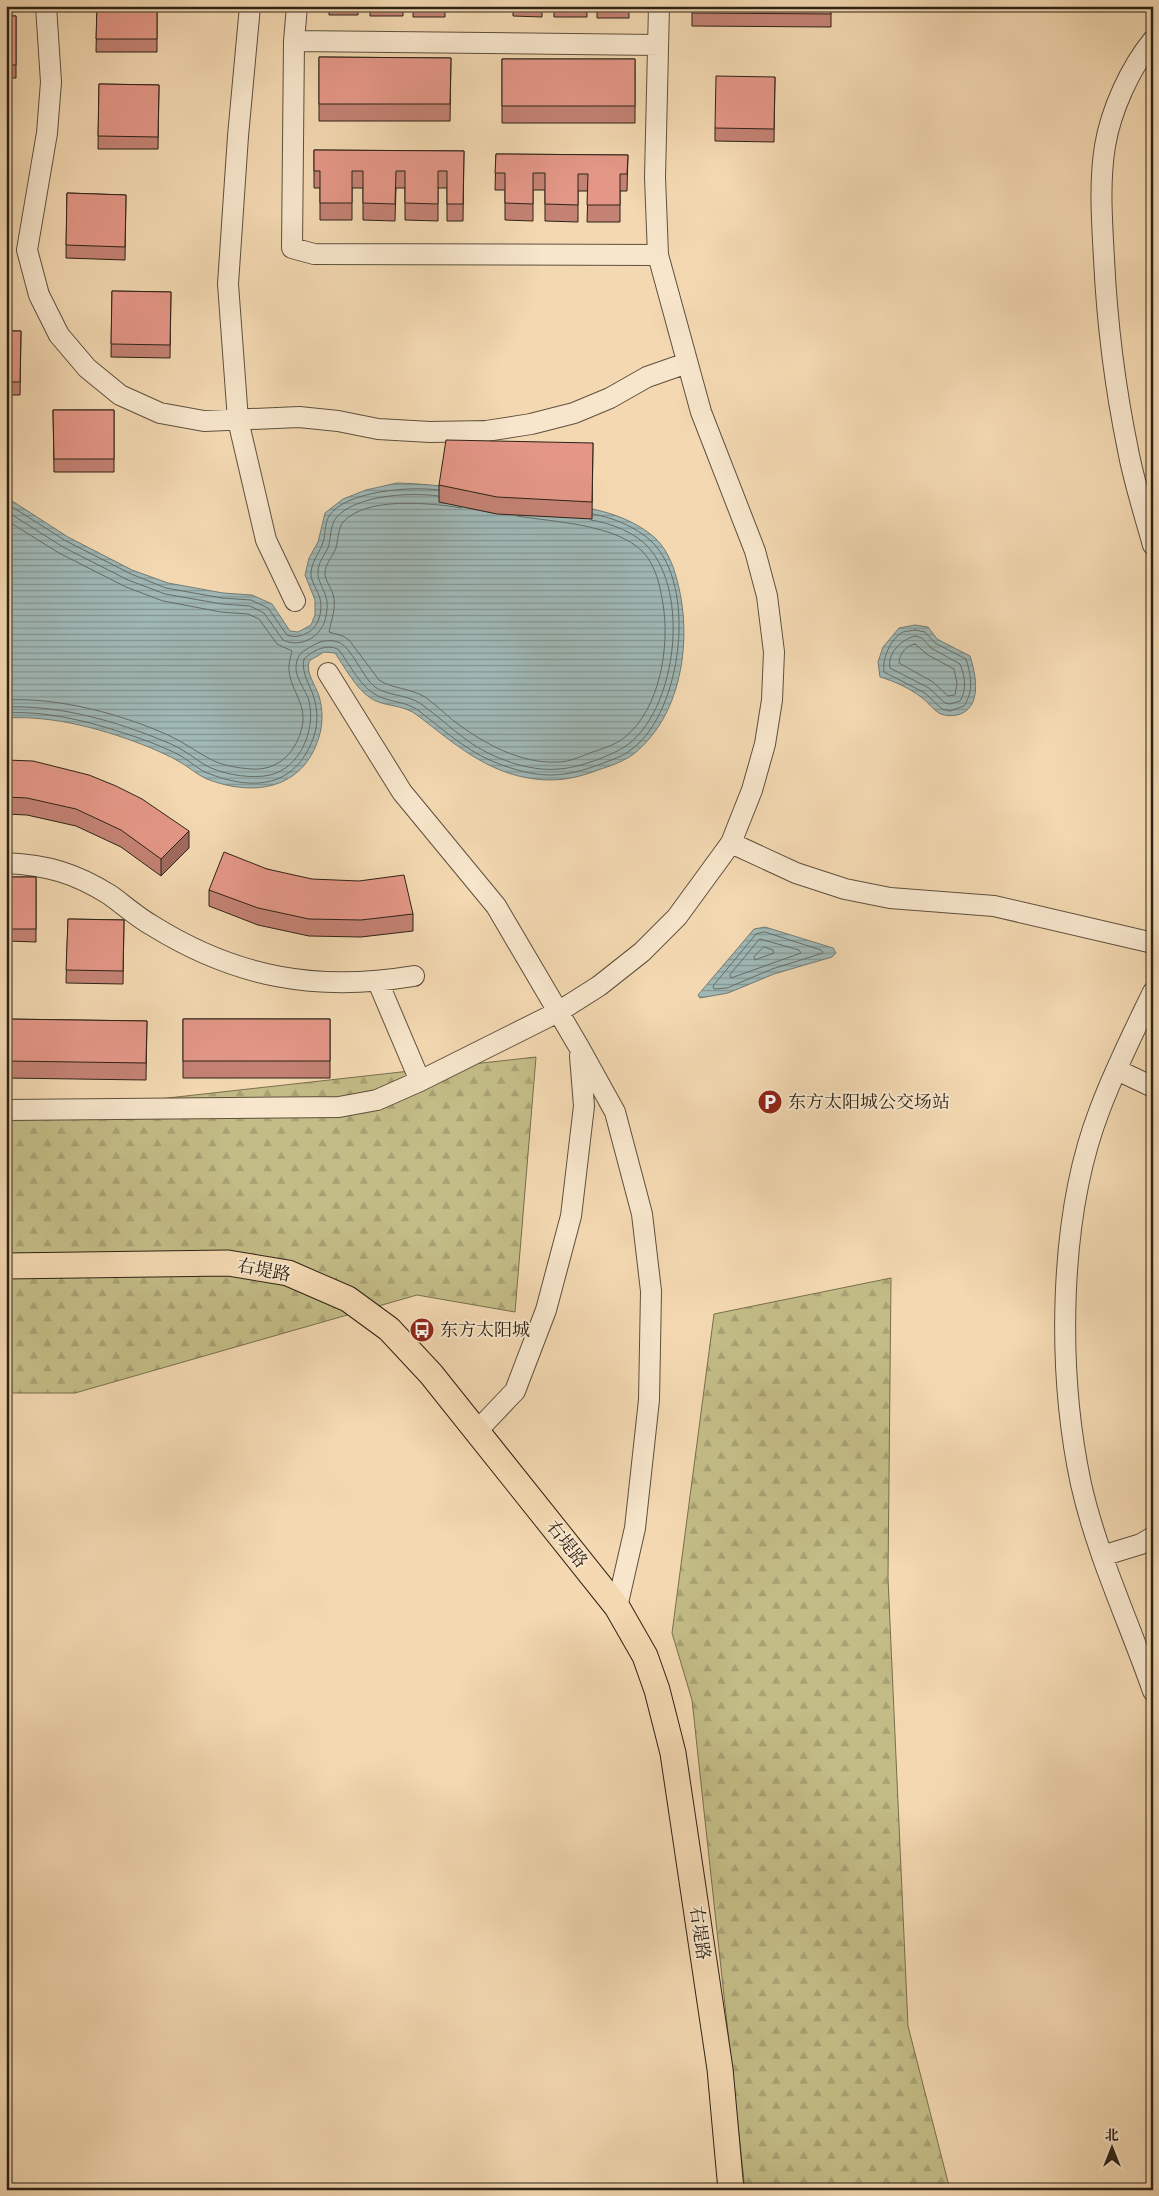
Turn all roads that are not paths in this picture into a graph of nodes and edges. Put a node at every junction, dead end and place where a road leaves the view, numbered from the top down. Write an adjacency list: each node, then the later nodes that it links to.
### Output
1 (46, 6): 10 (street)
2 (250, 6): 10 (street)
3 (298, 6): 5 (street)
4 (659, 6): 7 (street)
5 (294, 40): 7 (street); 8 (street)
6 (1153, 40): 11 (street)
7 (658, 45): 8 (street)
8 (658, 255): 9 (street)
9 (687, 363): 10 (street); 14 (street)
10 (238, 420): 12 (street)
11 (1153, 545)
12 (295, 601)
13 (328, 673): 20 (street)
14 (731, 843): 16 (street); 20 (street)
15 (6, 863): 18 (street)
16 (1153, 943)
17 (414, 976): 18 (street)
18 (378, 982): 23 (street)
19 (1153, 992): 22 (street)
20 (558, 1012): 21 (street); 23 (street)
21 (579, 1047): 27 (street); 30 (street)
22 (1116, 1070): 24 (street); 29 (street)
23 (420, 1082): 25 (street)
24 (1153, 1087)
25 (6, 1110)
26 (6, 1266): 27 (main road, 右堤路)
27 (476, 1432): 30 (main road, 右堤路)
28 (1153, 1537): 29 (street)
29 (1102, 1556): 31 (street)
30 (617, 1607): 32 (main road, 右堤路)
31 (1153, 1691)
32 (731, 2190)

